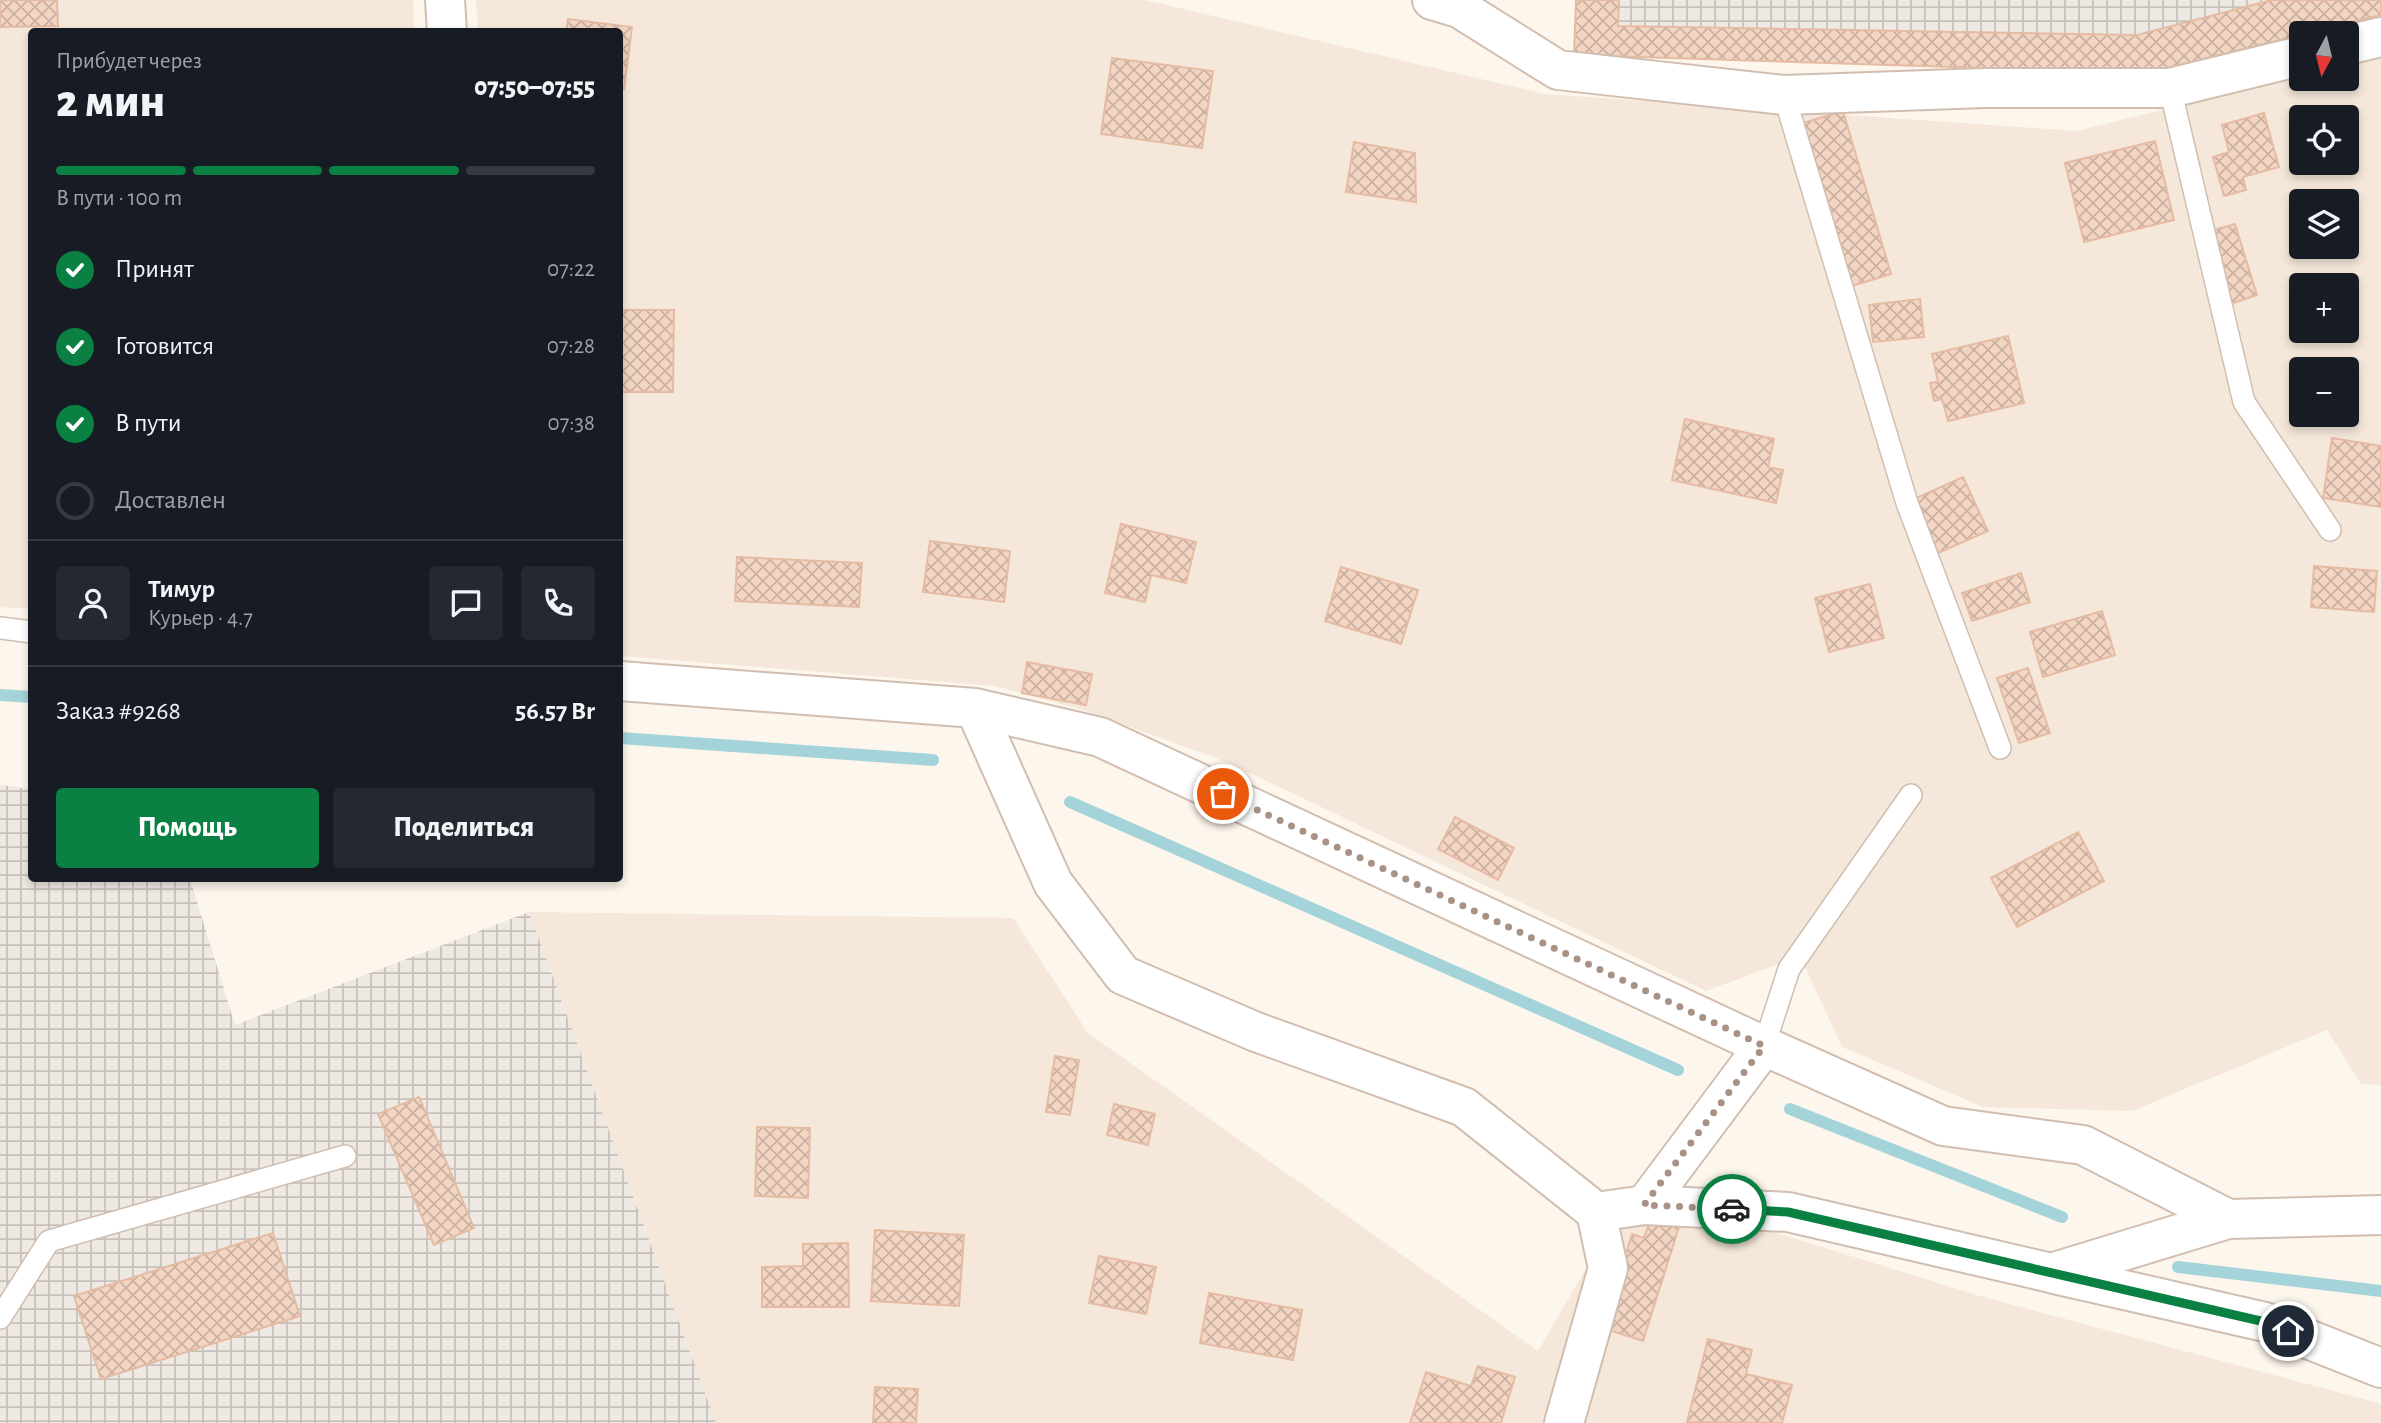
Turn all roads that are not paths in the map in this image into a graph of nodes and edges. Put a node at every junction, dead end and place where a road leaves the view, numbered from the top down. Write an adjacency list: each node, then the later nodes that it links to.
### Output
1 (445, 0): 3 (street)
2 (1450, 3): 8 (street)
3 (447, 28)
4 (2381, 37): 5 (street)
5 (2359, 42)
6 (2289, 59): 7 (street)
7 (2170, 88): 8 (street); 9 (lane)
8 (1784, 95): 14 (lane)
9 (2330, 530)
10 (0, 628): 11 (lane)
11 (28, 632)
12 (623, 681): 13 (street)
13 (975, 708): 16 (street); 19 (street)
14 (2000, 748)
15 (1910, 795): 16 (lane)
16 (1764, 1046): 18 (street); 21 (street)
17 (345, 1156): 23 (lane)
18 (1644, 1205): 19 (street); 22 (street)
19 (1596, 1212): 25 (street)
20 (2381, 1215): 21 (street)
21 (2228, 1219): 22 (street)
22 (2052, 1273): 24 (street)
23 (0, 1318)
24 (2381, 1368)
25 (1564, 1423)

